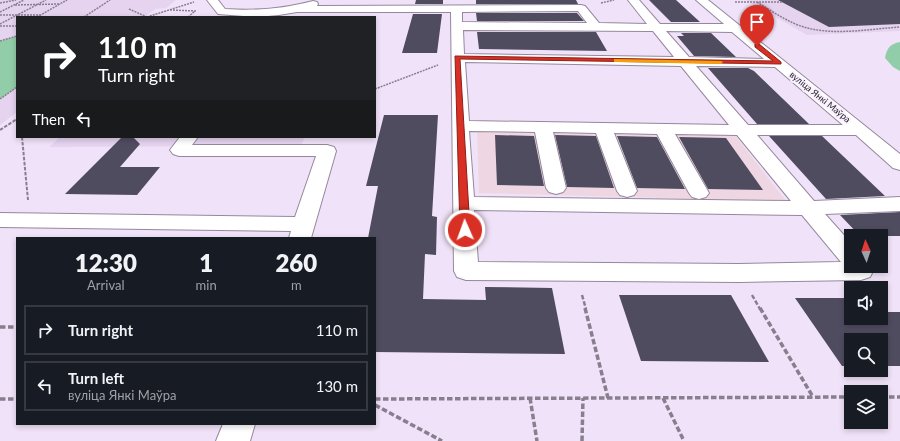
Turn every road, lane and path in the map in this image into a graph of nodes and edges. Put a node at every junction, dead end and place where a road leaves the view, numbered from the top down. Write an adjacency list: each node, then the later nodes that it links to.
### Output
1 (16, 0): 14 (path)
2 (24, 0): 17 (path)
3 (46, 0): 15 (path)
4 (67, 0): 16 (path)
5 (110, 0): 27 (path)
6 (212, 0): 23 (street)
7 (317, 0): 19 (street)
8 (633, 0): 37 (street)
9 (701, 0): 38 (street, вуліца Янкі Маўра)
10 (195, 2): 20 (path)
11 (733, 2): 12 (path)
12 (757, 2): 13 (path); 36 (path)
13 (782, 2)
14 (0, 3)
15 (37, 4): 16 (path); 17 (path); 25 (path)
16 (59, 4): 26 (path)
17 (14, 5): 22 (path)
18 (129, 9): 28 (path)
19 (299, 9): 23 (street); 31 (street)
20 (168, 10): 21 (path); 29 (path)
21 (195, 11): 23 (path); 30 (path)
22 (0, 12)
23 (222, 12)
24 (0, 15): 25 (path)
25 (17, 15): 26 (path); 32 (path)
26 (41, 15)
27 (86, 16)
28 (142, 16)
29 (150, 16)
30 (189, 16)
31 (456, 17): 34 (street); 35 (street); 42 (street)
32 (0, 25): 33 (path)
33 (16, 26)
34 (560, 27): 35 (street); 41 (street)
35 (596, 27): 37 (street)
36 (900, 27)
37 (656, 28): 38 (street); 43 (street)
38 (736, 28): 44 (street, вуліца Янкі Маўра)
39 (16, 36): 40 (path)
40 (0, 41)
41 (569, 45)
42 (457, 58): 43 (street); 46 (path); 49 (street)
43 (685, 62): 44 (street); 54 (street)
44 (778, 63): 55 (street, вуліца Янкі Маўра)
45 (16, 88): 47 (path)
46 (376, 89)
47 (0, 99)
48 (16, 120): 53 (path)
49 (461, 126): 50 (street); 62 (street)
50 (543, 127): 51 (street); 59 (street)
51 (603, 128): 52 (street); 60 (street)
52 (663, 129): 54 (street); 61 (street)
53 (0, 130)
54 (742, 130): 55 (street); 64 (street)
55 (860, 130): 58 (street, вуліца Янкі Маўра)
56 (22, 138): 66 (path)
57 (188, 138): 67 (street)
58 (900, 164)
59 (556, 188)
60 (627, 191)
61 (699, 193)
62 (464, 203): 64 (street); 69 (street)
63 (900, 204): 64 (street)
64 (808, 208): 68 (street)
65 (0, 220): 66 (street)
66 (30, 220): 67 (street)
67 (302, 231)
68 (844, 251)
69 (576, 271): 71 (street); 79 (path)
70 (844, 271): 71 (street)
71 (739, 273): 81 (path)
72 (0, 327): 73 (path)
73 (16, 327)
74 (844, 397): 81 (path)
75 (888, 397): 76 (path)
76 (900, 397)
77 (530, 398): 78 (path); 83 (path); 89 (path)
78 (583, 398): 79 (path); 90 (path)
79 (608, 398): 80 (path)
80 (663, 398): 81 (path); 91 (path)
81 (813, 398)
82 (16, 399): 84 (path)
83 (376, 399)
84 (0, 400)
85 (376, 407): 88 (path)
86 (239, 425): 87 (street)
87 (233, 441)
88 (442, 441)
89 (537, 441)
90 (582, 441)
91 (684, 441)

